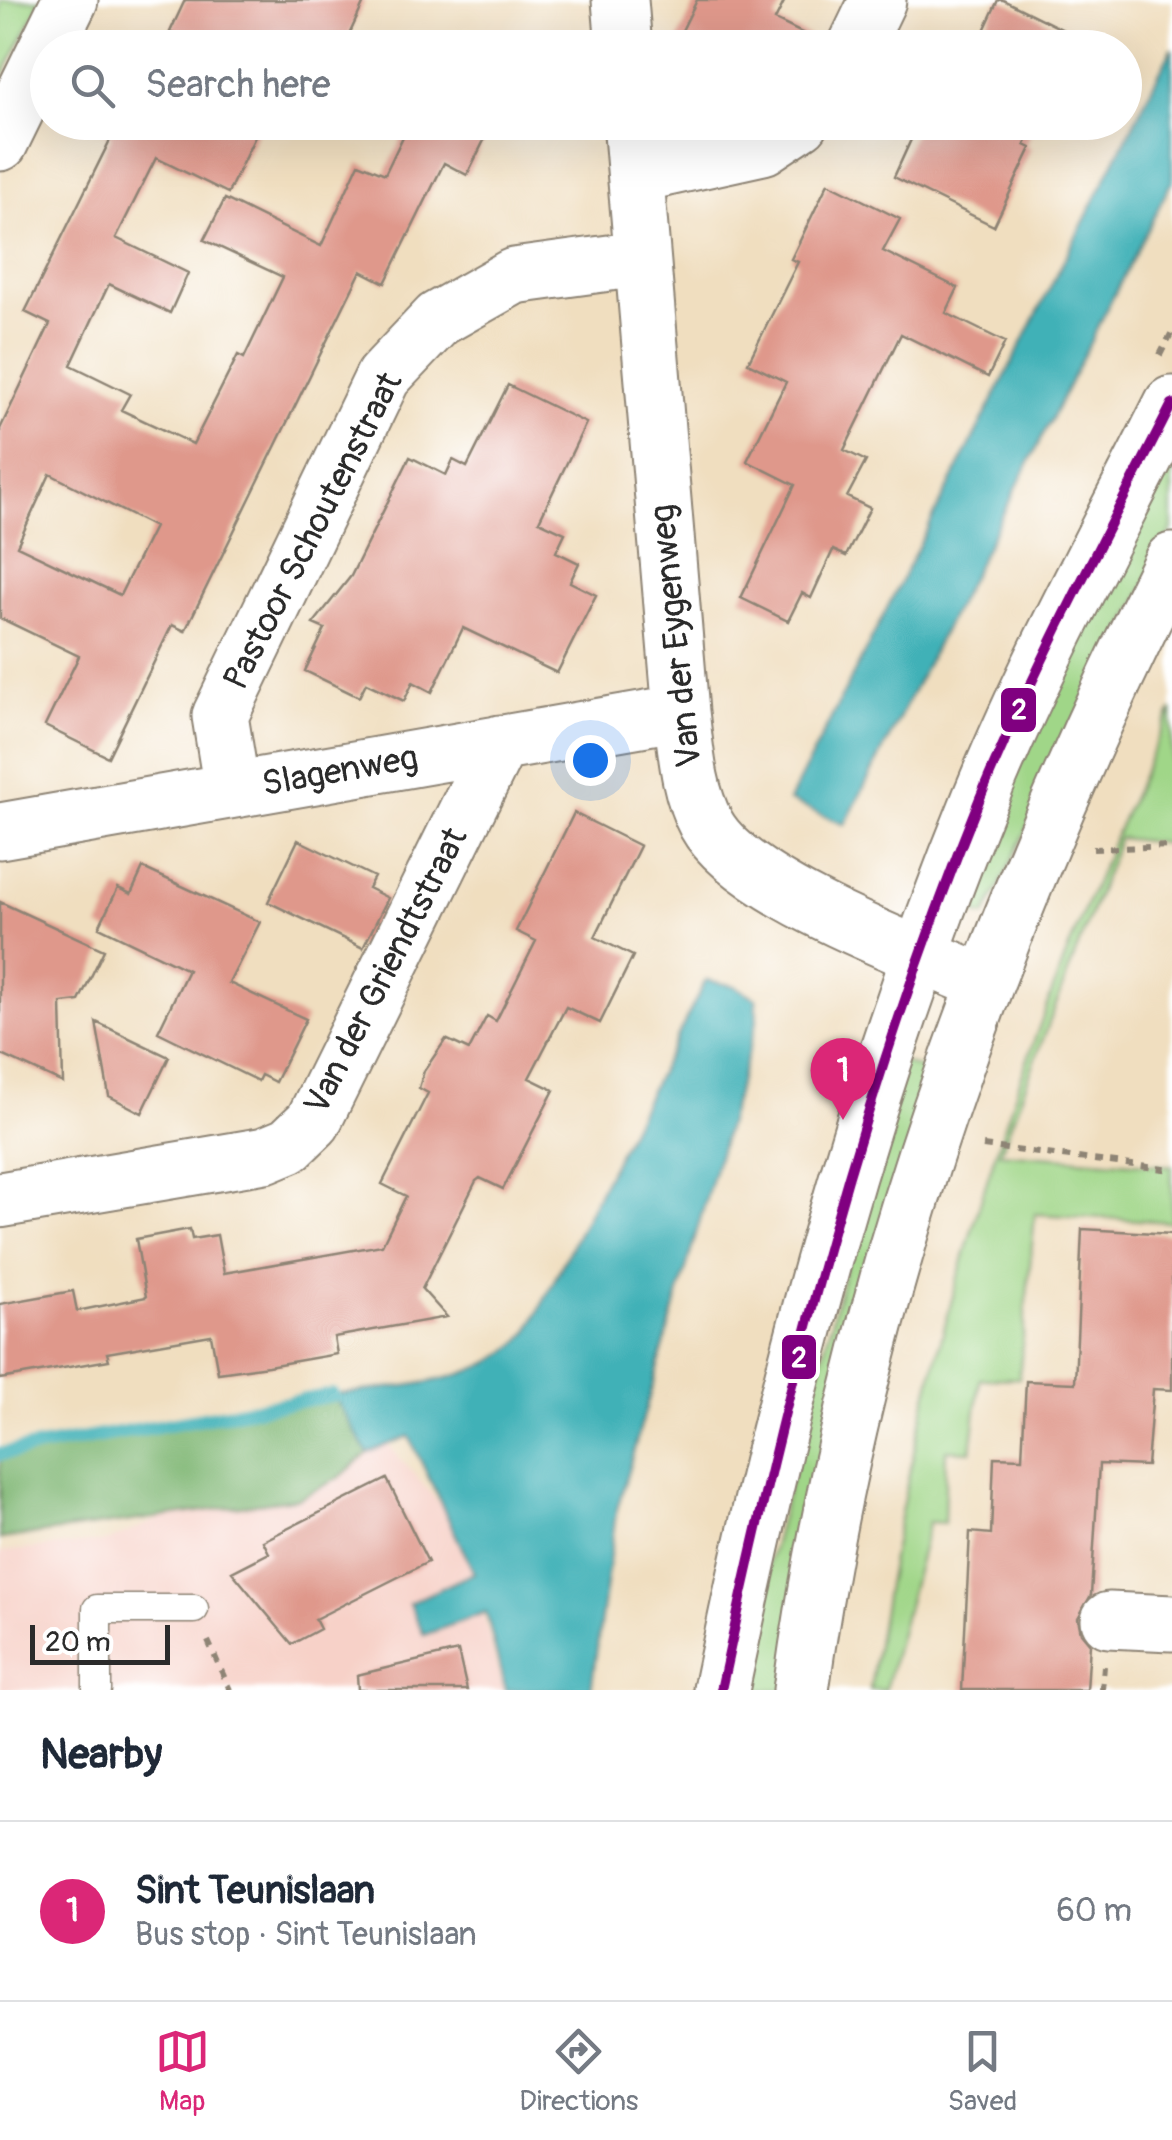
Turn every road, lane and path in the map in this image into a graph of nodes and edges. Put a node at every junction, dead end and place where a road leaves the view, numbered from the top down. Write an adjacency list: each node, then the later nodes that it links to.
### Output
1 (70, 0): 4 (street)
2 (620, 0): 5 (street)
3 (878, 0): 6 (street)
4 (55, 30)
5 (622, 30)
6 (864, 30)
7 (30, 81): 9 (street)
8 (774, 140): 10 (street)
9 (0, 142)
10 (634, 148): 11 (street, Van der Eygenweg)
11 (639, 259): 14 (street, Van der Eygenweg); 16 (street, Pastoor Schoutenstraat)
12 (1172, 404): 20 (street)
13 (1172, 562): 21 (street)
14 (681, 712): 15 (street, Slagenweg); 20 (street, Van der Eygenweg)
15 (500, 744): 16 (street, Slagenweg); 24 (street, Van der Griendtstraat)
16 (232, 790): 17 (street, Slagenweg)
17 (0, 831)
18 (1172, 846): 19 (path)
19 (1088, 849)
20 (921, 956): 21 (street, Van der Eygenweg); 30 (street)
21 (984, 982): 31 (street)
22 (981, 1146): 23 (path)
23 (1172, 1170)
24 (0, 1200)
25 (194, 1610): 28 (lane); 29 (path)
26 (1110, 1620): 27 (street)
27 (1172, 1623)
28 (97, 1690)
29 (230, 1690)
30 (721, 1690)
31 (801, 1690)

